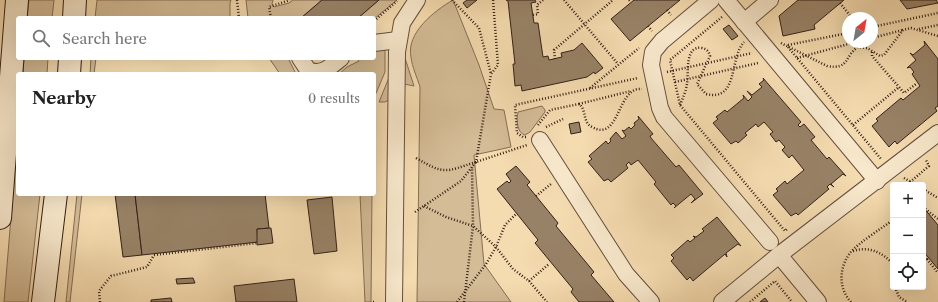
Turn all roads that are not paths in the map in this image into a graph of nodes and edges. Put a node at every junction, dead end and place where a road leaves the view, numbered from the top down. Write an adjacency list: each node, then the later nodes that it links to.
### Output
1 (16, 0): 21 (main road)
2 (76, 0): 7 (main road)
3 (417, 0): 10 (street)
4 (711, 0): 22 (street)
5 (770, 0): 8 (street)
6 (729, 4): 8 (street)
7 (74, 16)
8 (744, 22): 19 (street)
9 (376, 43): 10 (street)
10 (397, 46): 24 (street)
11 (70, 60): 14 (main road)
12 (301, 60): 15 (street)
13 (338, 60): 16 (street)
14 (68, 72)
15 (315, 72)
16 (321, 72)
17 (938, 133): 19 (street)
18 (534, 137): 25 (street)
19 (877, 181): 22 (street)
20 (56, 196): 23 (main road)
21 (0, 218)
22 (774, 249): 26 (street); 27 (street)
23 (43, 302)
24 (394, 302)
25 (650, 302)
26 (722, 302)
27 (818, 302)

